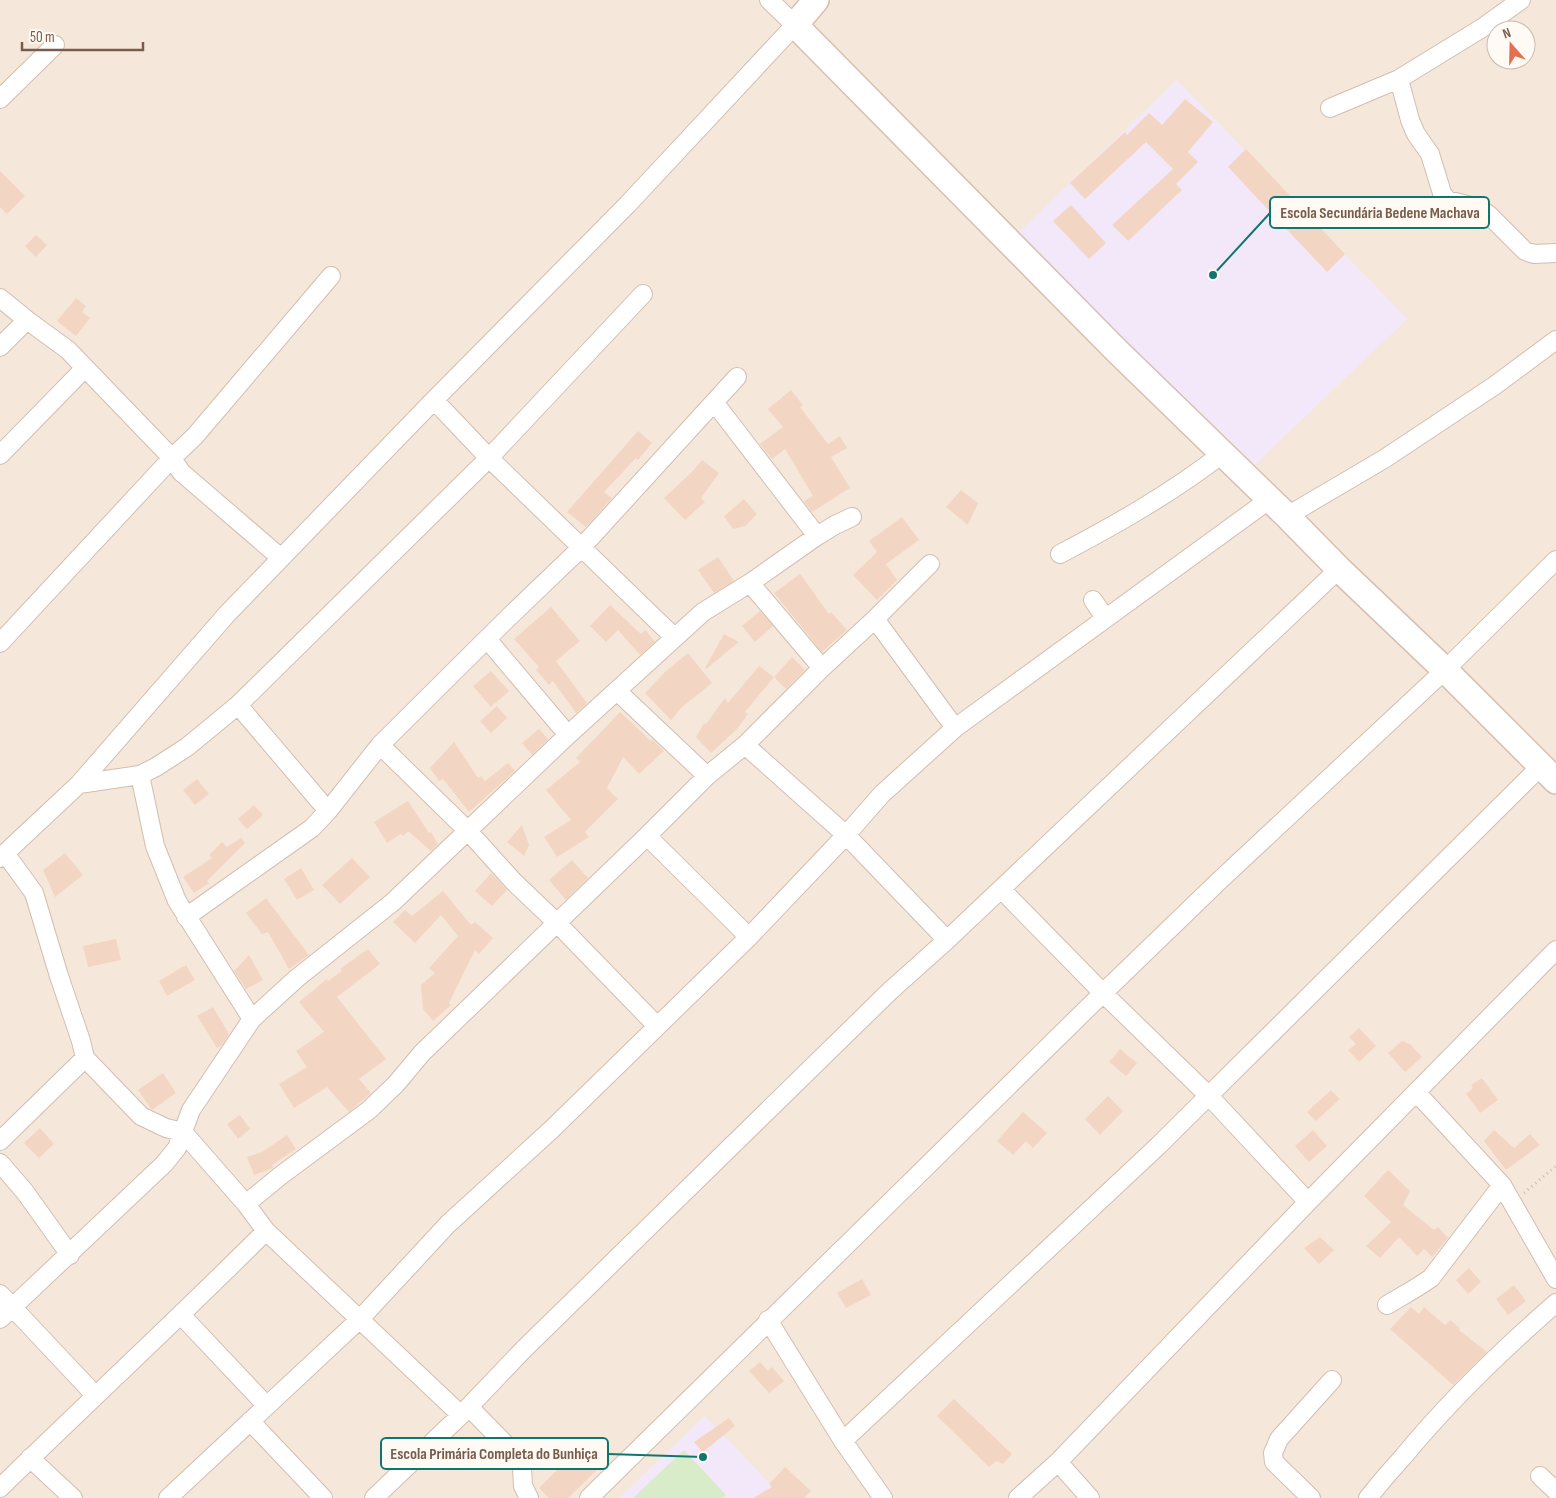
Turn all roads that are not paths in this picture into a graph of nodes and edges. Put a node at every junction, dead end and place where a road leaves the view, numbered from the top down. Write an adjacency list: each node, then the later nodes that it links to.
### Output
1 (769, 0): 4 (street)
2 (816, 0): 4 (street)
3 (1522, 0): 6 (street)
4 (795, 25): 18 (street); 20 (street)
5 (55, 45): 7 (street)
6 (1399, 79): 8 (street); 9 (street)
7 (0, 98)
8 (1330, 108)
9 (1556, 253)
10 (331, 276): 22 (street)
11 (643, 294): 23 (street)
12 (0, 298): 13 (street)
13 (27, 320): 15 (street); 16 (street)
14 (1556, 340): 24 (street)
15 (0, 347)
16 (85, 368): 21 (street); 22 (street)
17 (737, 377): 19 (street)
18 (434, 400): 23 (street); 29 (street)
19 (714, 402): 26 (street); 27 (street)
20 (1222, 454): 24 (street); 28 (street)
21 (0, 455)
22 (172, 458): 29 (street); 39 (street)
23 (489, 458): 27 (street); 43 (street)
24 (1278, 508): 32 (street); 35 (street)
25 (852, 517): 26 (street)
26 (817, 536): 33 (street)
27 (581, 548): 37 (street); 38 (street)
28 (1060, 554)
29 (281, 558): 51 (street)
30 (1556, 560): 41 (street)
31 (930, 564): 36 (street)
32 (1339, 569): 41 (street); 57 (street)
33 (750, 583): 37 (street); 40 (street)
34 (1093, 600): 35 (street)
35 (1105, 618): 44 (street)
36 (875, 619): 40 (street); 44 (street)
37 (674, 637): 42 (street)
38 (486, 639): 45 (street); 46 (street)
39 (0, 643)
40 (822, 668): 47 (street)
41 (1446, 670): 48 (street); 63 (street)
42 (617, 690): 45 (street); 50 (street)
43 (238, 706): 49 (street); 52 (street)
44 (954, 728): 54 (street)
45 (568, 735): 53 (street)
46 (380, 744): 52 (street); 53 (street)
47 (745, 745): 50 (street); 54 (street)
48 (1549, 774): 68 (street)
49 (140, 775): 51 (street); 58 (street)
50 (707, 776): 55 (street)
51 (79, 784): 56 (street)
52 (328, 811): 58 (street)
53 (468, 831): 59 (street); 64 (street)
54 (846, 835): 60 (street); 61 (street)
55 (648, 836): 59 (street); 60 (street)
56 (3, 856): 66 (street)
57 (1001, 889): 61 (street); 63 (street)
58 (186, 917): 64 (street)
59 (557, 923): 65 (street); 74 (street)
60 (749, 937): 65 (street)
61 (946, 940): 87 (street)
62 (1556, 950): 67 (street)
63 (1102, 993): 68 (street); 83 (street)
64 (252, 1019): 69 (street)
65 (657, 1026): 82 (street)
66 (85, 1058): 69 (street); 70 (street)
67 (1416, 1092): 72 (street); 73 (street)
68 (1209, 1096): 73 (street); 89 (street)
69 (183, 1132): 74 (street); 76 (street)
70 (0, 1141)
71 (0, 1163): 76 (street)
72 (1502, 1185): 77 (street); 79 (street)
73 (1308, 1202): 91 (street)
74 (246, 1204): 75 (street)
75 (266, 1232): 81 (street); 82 (street)
76 (70, 1255): 80 (street)
77 (1556, 1279)
78 (1556, 1303): 105 (street)
79 (1387, 1306)
80 (4, 1307): 85 (street)
81 (182, 1315): 85 (street); 86 (street)
82 (360, 1318): 86 (street); 87 (street)
83 (768, 1320): 89 (street); 100 (street)
84 (1332, 1380): 104 (street)
85 (96, 1395): 90 (street)
86 (266, 1405): 88 (street)
87 (465, 1411): 98 (street); 99 (street)
88 (250, 1421): 96 (street); 97 (street)
89 (843, 1441): 101 (street)
90 (30, 1458): 93 (street); 95 (street)
91 (1058, 1462): 102 (street); 103 (street)
92 (1540, 1476): 94 (street)
93 (0, 1488)
94 (1556, 1492)
95 (73, 1498)
96 (168, 1498)
97 (323, 1498)
98 (374, 1498)
99 (529, 1498)
100 (589, 1498)
101 (883, 1498)
102 (1018, 1498)
103 (1090, 1498)
104 (1311, 1498)
105 (1368, 1498)

